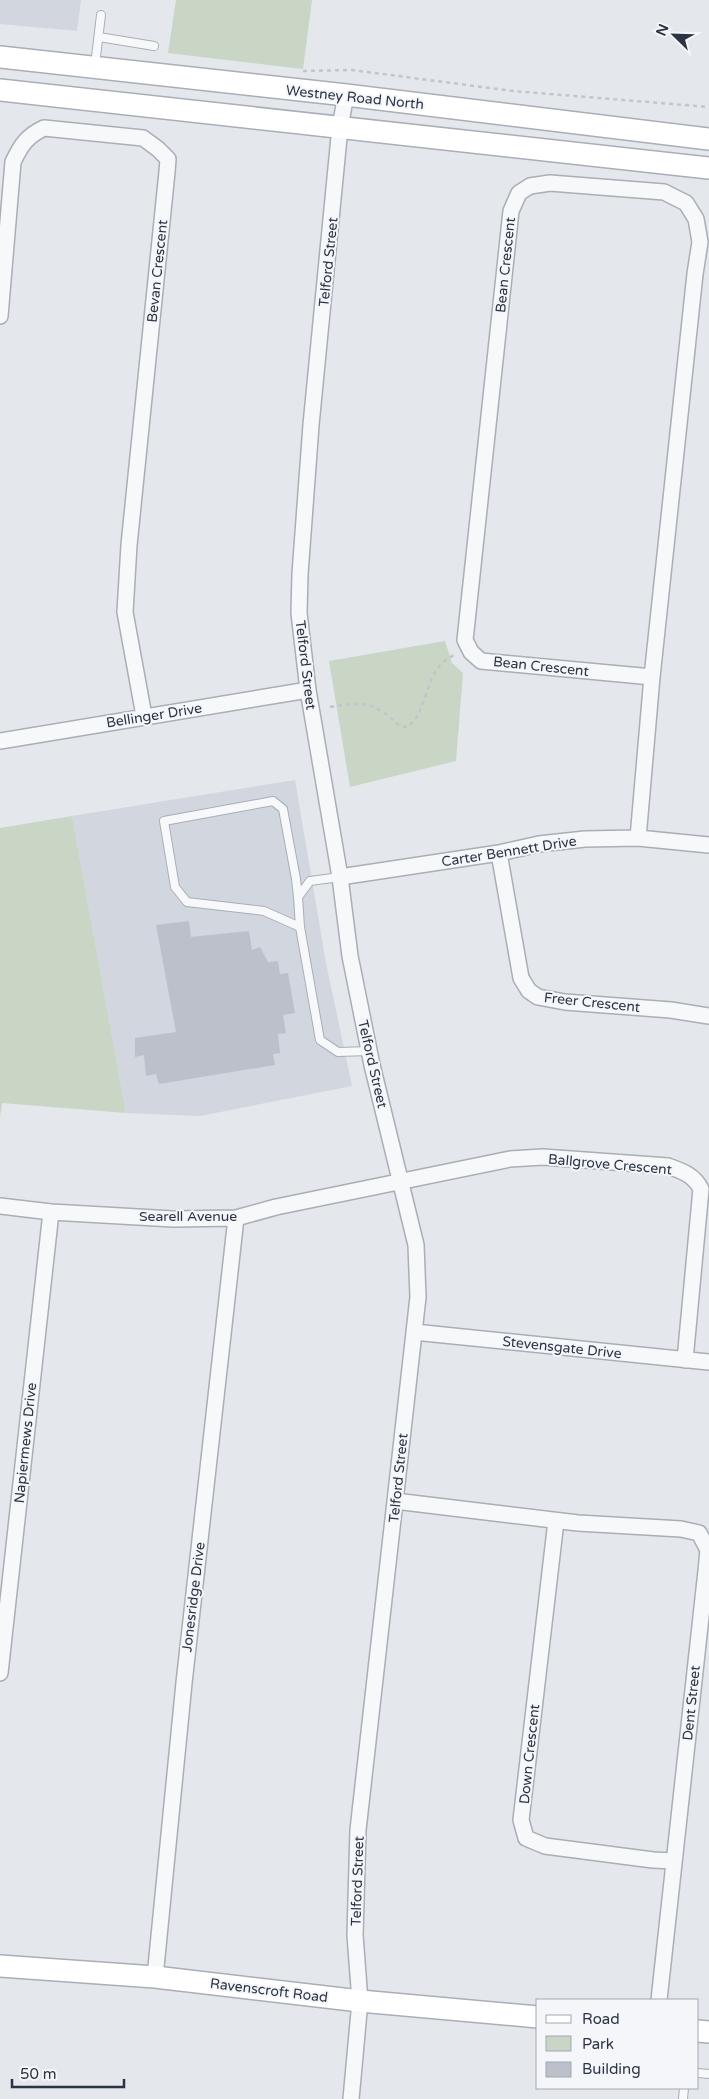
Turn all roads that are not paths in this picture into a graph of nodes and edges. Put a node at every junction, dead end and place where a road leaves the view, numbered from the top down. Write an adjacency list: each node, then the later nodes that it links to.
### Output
1 (101, 15): 2 (lane)
2 (98, 37): 3 (lane); 5 (lane)
3 (154, 46)
4 (0, 57): 5 (main road, Westney Road North)
5 (95, 67): 7 (main road, Westney Road North)
6 (0, 90): 8 (main road)
7 (346, 95): 8 (street, Telford Street); 9 (main road, Westney Road North)
8 (340, 127): 10 (main road); 13 (street, Telford Street)
9 (709, 139)
10 (709, 168)
11 (0, 316): 14 (street, Bevan Crescent)
12 (652, 677): 12 (street, Bean Crescent); 16 (street, Bean Crescent)
13 (308, 690): 14 (street, Bellinger Drive); 19 (street, Telford Street)
14 (144, 716): 15 (street, Bellinger Drive)
15 (0, 741)
16 (638, 838): 17 (street, Carter Bennett Drive); 18 (street, Carter Bennett Drive)
17 (709, 845)
18 (500, 853): 19 (street, Carter Bennett Drive); 22 (street, Freer Crescent)
19 (340, 877): 20 (lane); 23 (street, Telford Street)
20 (298, 897): 21 (lane); 21 (lane)
21 (300, 927): 23 (lane)
22 (709, 1016)
23 (370, 1052): 24 (street, Telford Street)
24 (402, 1182): 27 (street, Searell Avenue); 28 (street, Telford Street); 29 (street, Ballgrove Crescent)
25 (0, 1206): 26 (street, Searell Avenue)
26 (51, 1212): 27 (street, Searell Avenue); 33 (street, Napiermews Drive)
27 (236, 1218): 36 (street, Jonesridge Drive)
28 (414, 1332): 29 (street, Stevensgate Drive); 31 (street, Telford Street)
29 (685, 1360): 30 (street, Stevensgate Drive)
30 (709, 1362)
31 (396, 1501): 32 (street, Dent Street); 38 (street, Telford Street)
32 (556, 1520): 34 (street, Down Crescent); 34 (street, Dent Street)
33 (0, 1673)
34 (674, 1861): 37 (street, Dent Street)
35 (0, 1966): 36 (main road, Ravenscroft Road)
36 (155, 1977): 38 (main road, Ravenscroft Road)
37 (659, 1999)
38 (360, 2001): 39 (main road, Ravenscroft Road); 40 (street, Telford Street)
39 (536, 2017)
40 (351, 2099)

